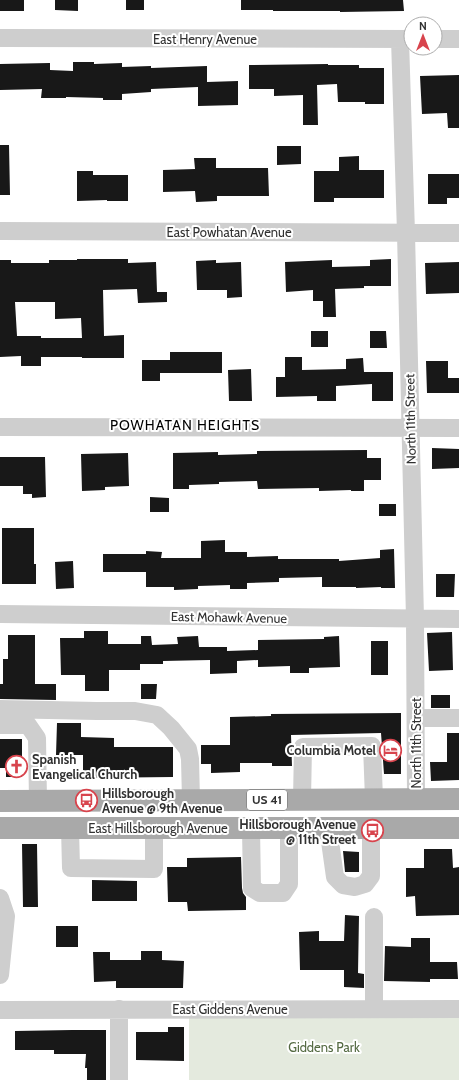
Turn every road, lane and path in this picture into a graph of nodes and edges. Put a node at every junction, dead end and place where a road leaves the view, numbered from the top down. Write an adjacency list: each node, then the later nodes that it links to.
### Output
1 (0, 38): 2 (street, East Henry Avenue)
2 (403, 39)
3 (443, 39): 4 (street)
4 (459, 39)
5 (405, 56): 7 (street, North 11th Street)
6 (0, 231): 7 (street, East Powhatan Avenue)
7 (406, 233): 8 (street, East Powhatan Avenue); 10 (street, North 11th Street)
8 (459, 233)
9 (0, 426): 10 (street)
10 (410, 428): 11 (street); 13 (street, North 11th Street)
11 (459, 428)
12 (0, 614): 13 (street, East Mohawk Avenue)
13 (415, 619): 14 (street, East Mohawk Avenue); 16 (street, North 11th Street)
14 (459, 619)
15 (0, 708): 21 (street)
16 (416, 718): 17 (street); 20 (street, North 11th Street)
17 (459, 718)
18 (0, 725): 26 (street)
19 (374, 799): 20 (main road, US 41); 23 (main road, US 41); 23 (street)
20 (416, 799): 24 (main road, US 41); 29 (main road)
21 (190, 800): 22 (main road, US 41); 26 (main road, US 41)
22 (258, 800): 23 (main road, US 41); 32 (main road)
23 (302, 800)
24 (459, 800)
25 (0, 801): 26 (main road, US 41)
26 (38, 801)
27 (289, 827): 28 (main road, East Hillsborough Avenue / US 41); 33 (main road, East Hillsborough Avenue / US 41); 33 (street)
28 (328, 827): 29 (main road, East Hillsborough Avenue / US 41); 29 (street)
29 (379, 827): 34 (main road, East Hillsborough Avenue / US 41)
30 (0, 828): 31 (main road, East Hillsborough Avenue / US 41)
31 (70, 828): 32 (main road, East Hillsborough Avenue / US 41); 32 (street)
32 (154, 828): 33 (main road, East Hillsborough Avenue / US 41)
33 (251, 828)
34 (459, 828)
35 (0, 898): 37 (street)
36 (374, 917): 39 (street)
37 (0, 975)
38 (119, 1009): 39 (street, East Giddens Avenue); 41 (street, East Giddens Avenue); 42 (street)
39 (374, 1009): 40 (street, East Giddens Avenue)
40 (459, 1009)
41 (0, 1010)
42 (119, 1080)

